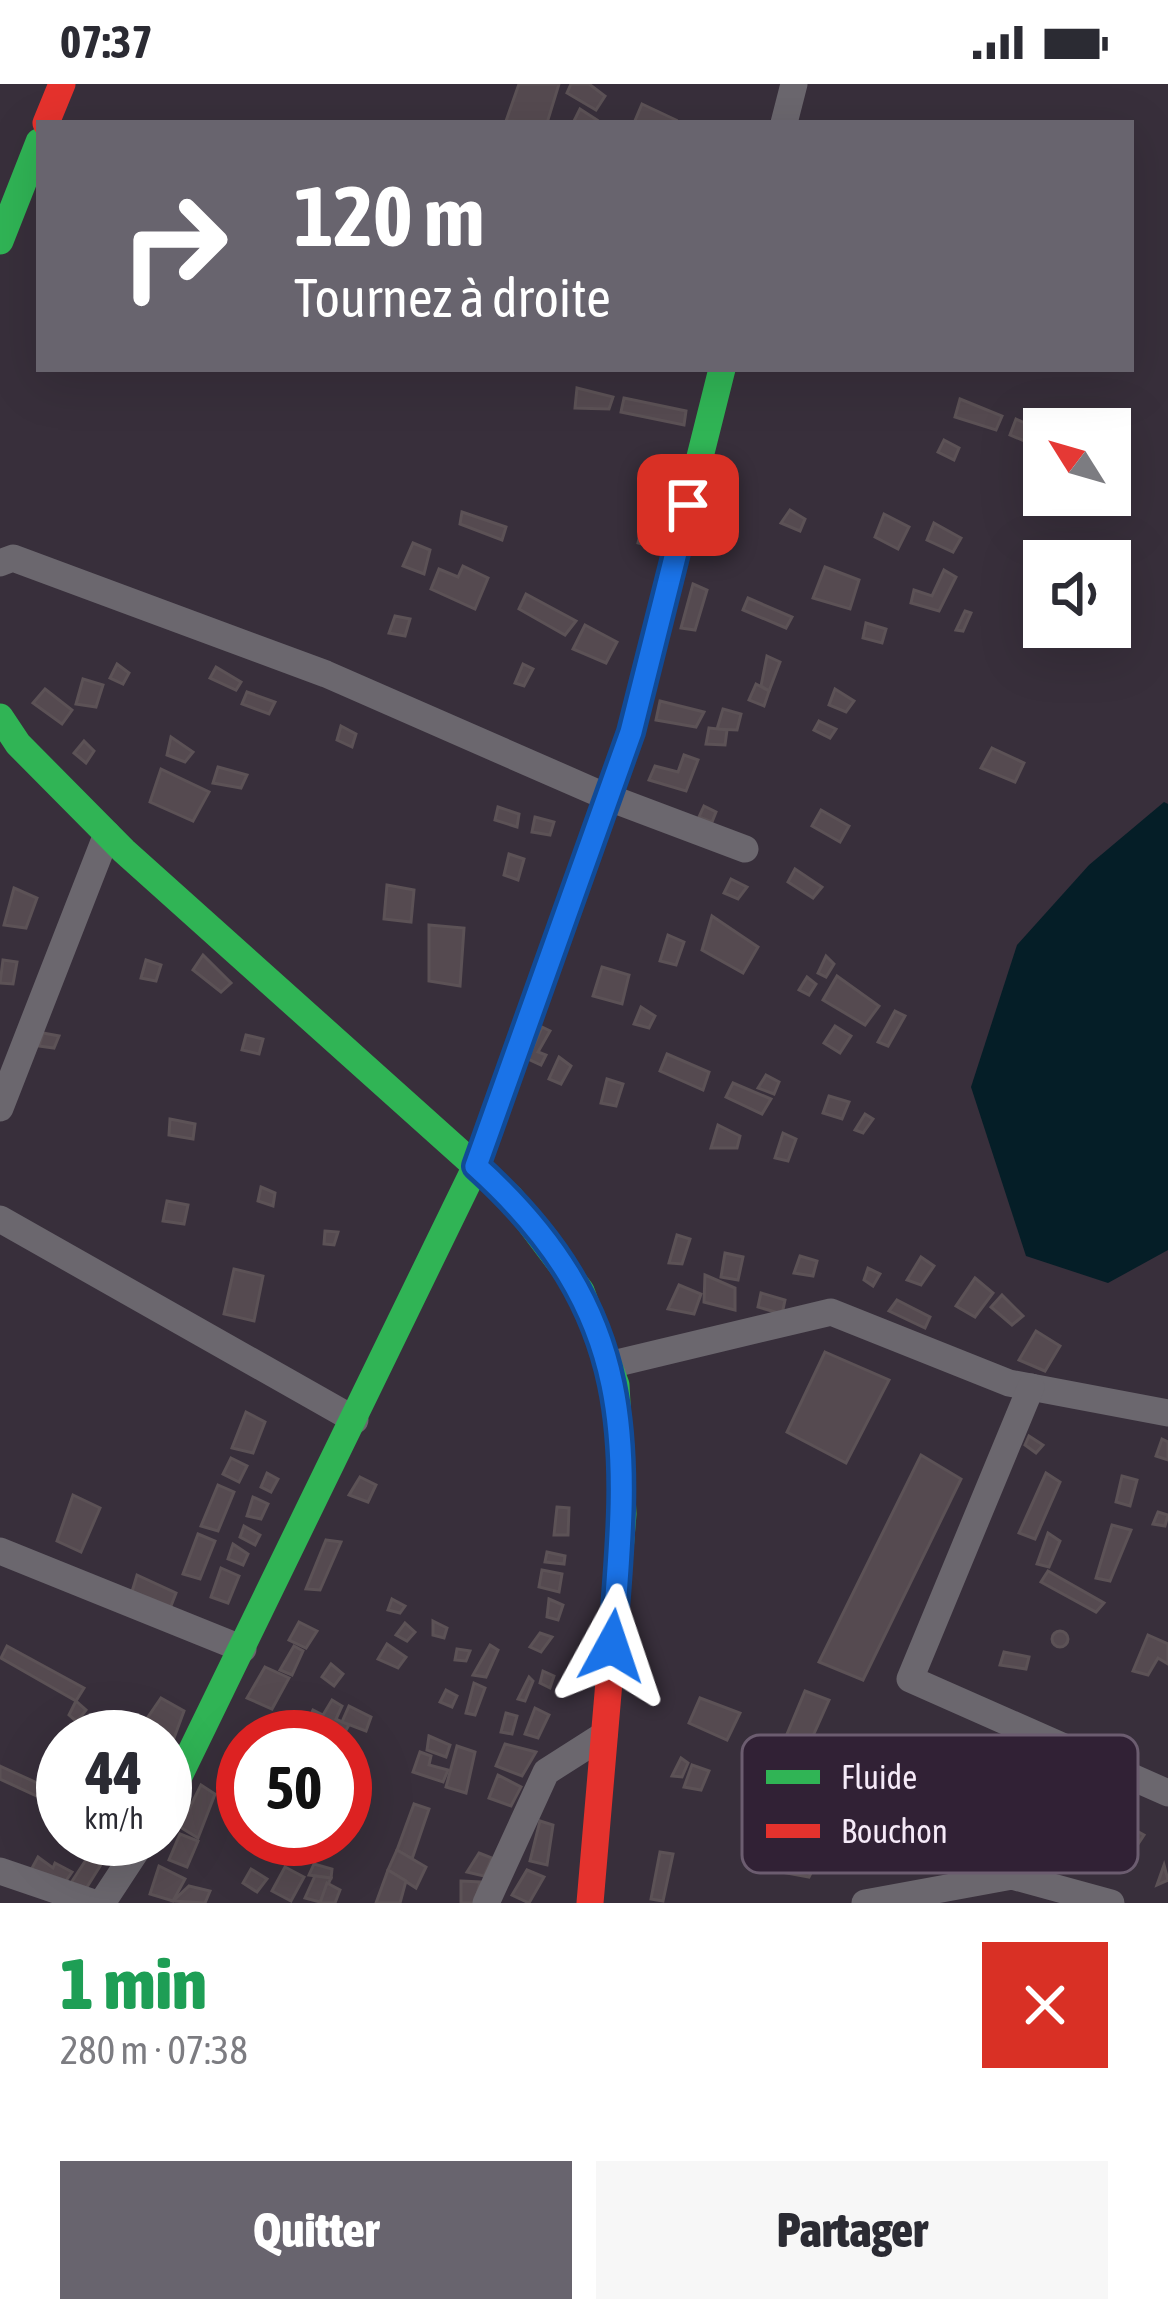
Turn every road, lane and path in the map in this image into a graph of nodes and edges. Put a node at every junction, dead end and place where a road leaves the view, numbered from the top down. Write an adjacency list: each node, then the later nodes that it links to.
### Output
1 (62, 84): 3 (main road)
2 (794, 84): 4 (street)
3 (47, 120)
4 (785, 120)
5 (36, 150): 6 (main road)
6 (0, 241)
7 (721, 372): 10 (main road)
8 (0, 563): 10 (street)
9 (0, 717): 11 (main road)
10 (608, 797): 12 (street); 14 (main road)
11 (107, 834): 13 (street); 14 (main road)
12 (745, 849)
13 (0, 1108)
14 (476, 1166): 16 (main road); 19 (main road)
15 (0, 1219): 19 (street)
16 (609, 1365): 17 (street); 22 (main road)
17 (1031, 1387): 18 (street); 23 (street)
18 (1168, 1413)
19 (355, 1420): 21 (main road)
20 (0, 1551): 21 (street)
21 (243, 1649): 24 (main road)
22 (604, 1735): 30 (street); 31 (main road)
23 (1038, 1735)
24 (192, 1751)
25 (1138, 1779): 26 (street)
26 (1168, 1792)
27 (125, 1866): 29 (street)
28 (0, 1871): 29 (street)
29 (98, 1903)
30 (486, 1903)
31 (590, 1903)
32 (866, 1903): 33 (street)
33 (1111, 1903)

